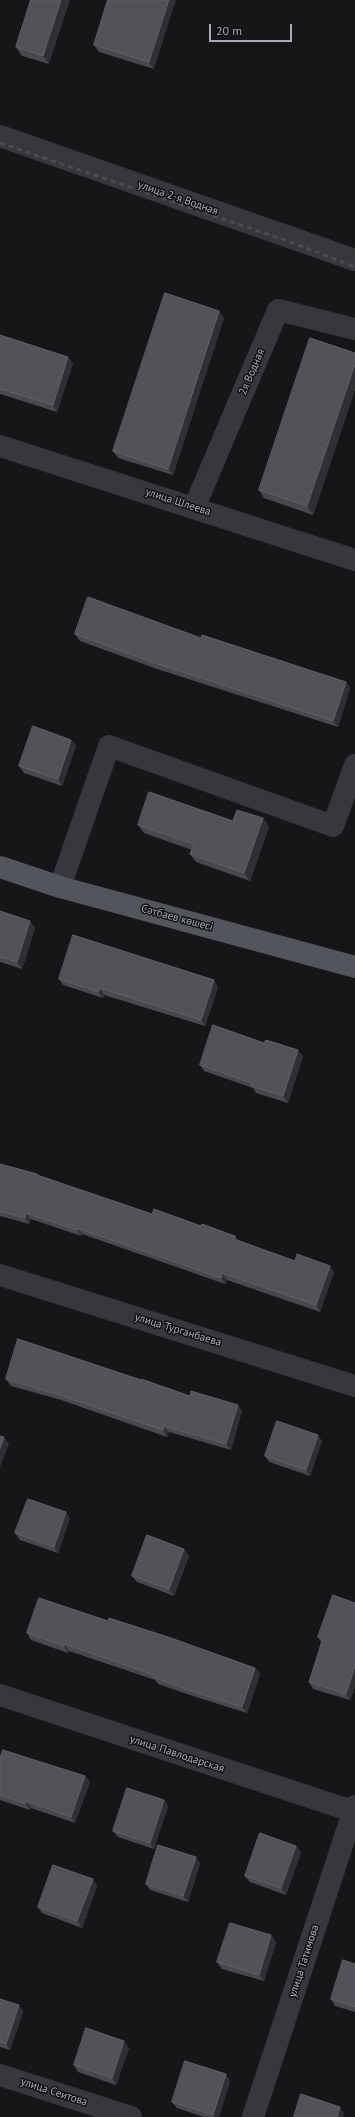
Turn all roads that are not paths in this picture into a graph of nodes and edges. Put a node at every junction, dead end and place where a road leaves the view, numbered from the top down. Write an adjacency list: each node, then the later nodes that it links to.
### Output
1 (0, 136): 2 (street, улица 2-я Водная)
2 (355, 260)
3 (355, 329): 5 (street, 2я Водная)
4 (0, 446): 5 (street, улица Шлеева)
5 (194, 508): 6 (street, улица Шлеева)
6 (355, 560)
7 (355, 765): 9 (street)
8 (0, 867): 9 (main road, Сәтбаев көшесі)
9 (60, 886): 10 (main road, Сәтбаев көшесі)
10 (355, 967)
11 (0, 1275): 12 (street, улица Турганбаева)
12 (355, 1386)
13 (0, 1696): 14 (street, улица Павлодарская)
14 (354, 1809): 17 (street, улица Татимова)
15 (0, 2075): 16 (street, улица Сеитова)
16 (131, 2117)
17 (253, 2117)

